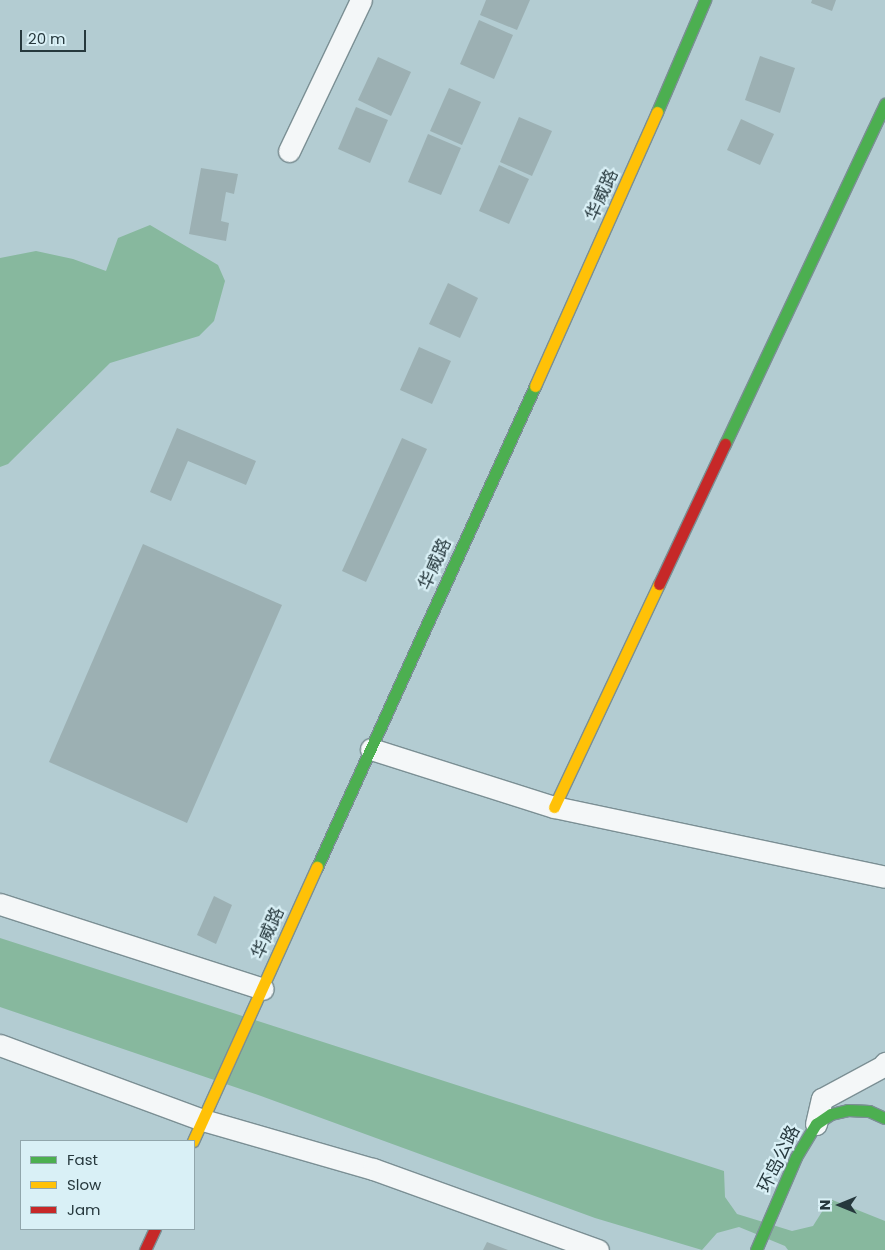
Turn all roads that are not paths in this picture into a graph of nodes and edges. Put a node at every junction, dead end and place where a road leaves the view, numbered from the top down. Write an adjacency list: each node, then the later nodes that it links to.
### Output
1 (361, 0): 4 (street)
2 (705, 0): 5 (main road, 华威路)
3 (885, 104): 6 (main road)
4 (289, 152)
5 (370, 749): 6 (street); 9 (main road, 华威路)
6 (554, 807): 7 (street)
7 (885, 877)
8 (0, 904): 9 (street)
9 (263, 988): 13 (main road, 华威路)
10 (0, 1045): 13 (street)
11 (885, 1063): 14 (street)
12 (885, 1118): 14 (main road, 环岛公路)
13 (203, 1120): 15 (main road, 华威路); 19 (street)
14 (816, 1124): 17 (main road, 环岛公路)
15 (194, 1140)
16 (155, 1230): 18 (main road)
17 (756, 1248)
18 (145, 1250)
19 (598, 1250)

